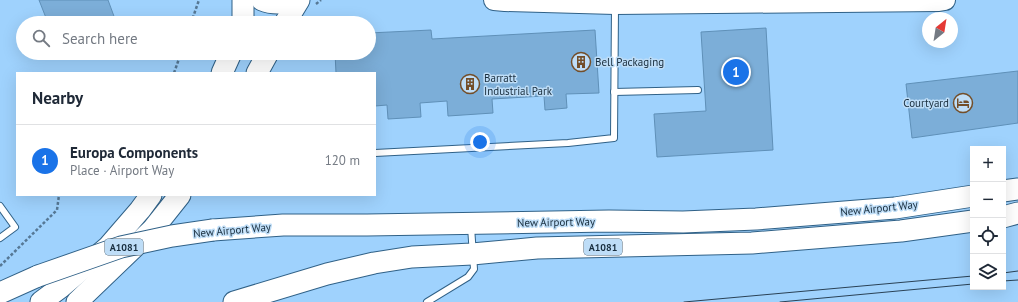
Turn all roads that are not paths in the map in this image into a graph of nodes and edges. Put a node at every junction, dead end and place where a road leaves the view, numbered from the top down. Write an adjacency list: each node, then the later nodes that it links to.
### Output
1 (243, 0): 7 (highway)
2 (262, 0): 3 (highway)
3 (299, 0): 8 (highway)
4 (494, 0): 6 (main road)
5 (941, 0): 6 (main road)
6 (615, 4): 14 (lane)
7 (243, 16)
8 (289, 16)
9 (228, 60): 11 (highway)
10 (264, 60): 12 (highway)
11 (222, 72)
12 (257, 72)
13 (698, 90): 14 (lane)
14 (614, 92): 15 (lane)
15 (376, 153)
16 (1018, 189): 17 (highway)
17 (1006, 191)
18 (150, 196): 29 (highway, A1081)
19 (179, 196): 30 (highway, A1081)
20 (970, 196): 25 (highway, New Airport Way / A1081)
21 (0, 206): 26 (lane)
22 (1018, 213): 23 (highway)
23 (1006, 216)
24 (970, 221): 27 (highway, A1081)
25 (471, 223): 27 (lane); 28 (highway, New Airport Way / A1081, bridge)
26 (0, 238)
27 (472, 254): 31 (highway, A1081); 32 (lane)
28 (0, 293)
29 (41, 302)
30 (77, 302)
31 (234, 302)
32 (427, 302)

